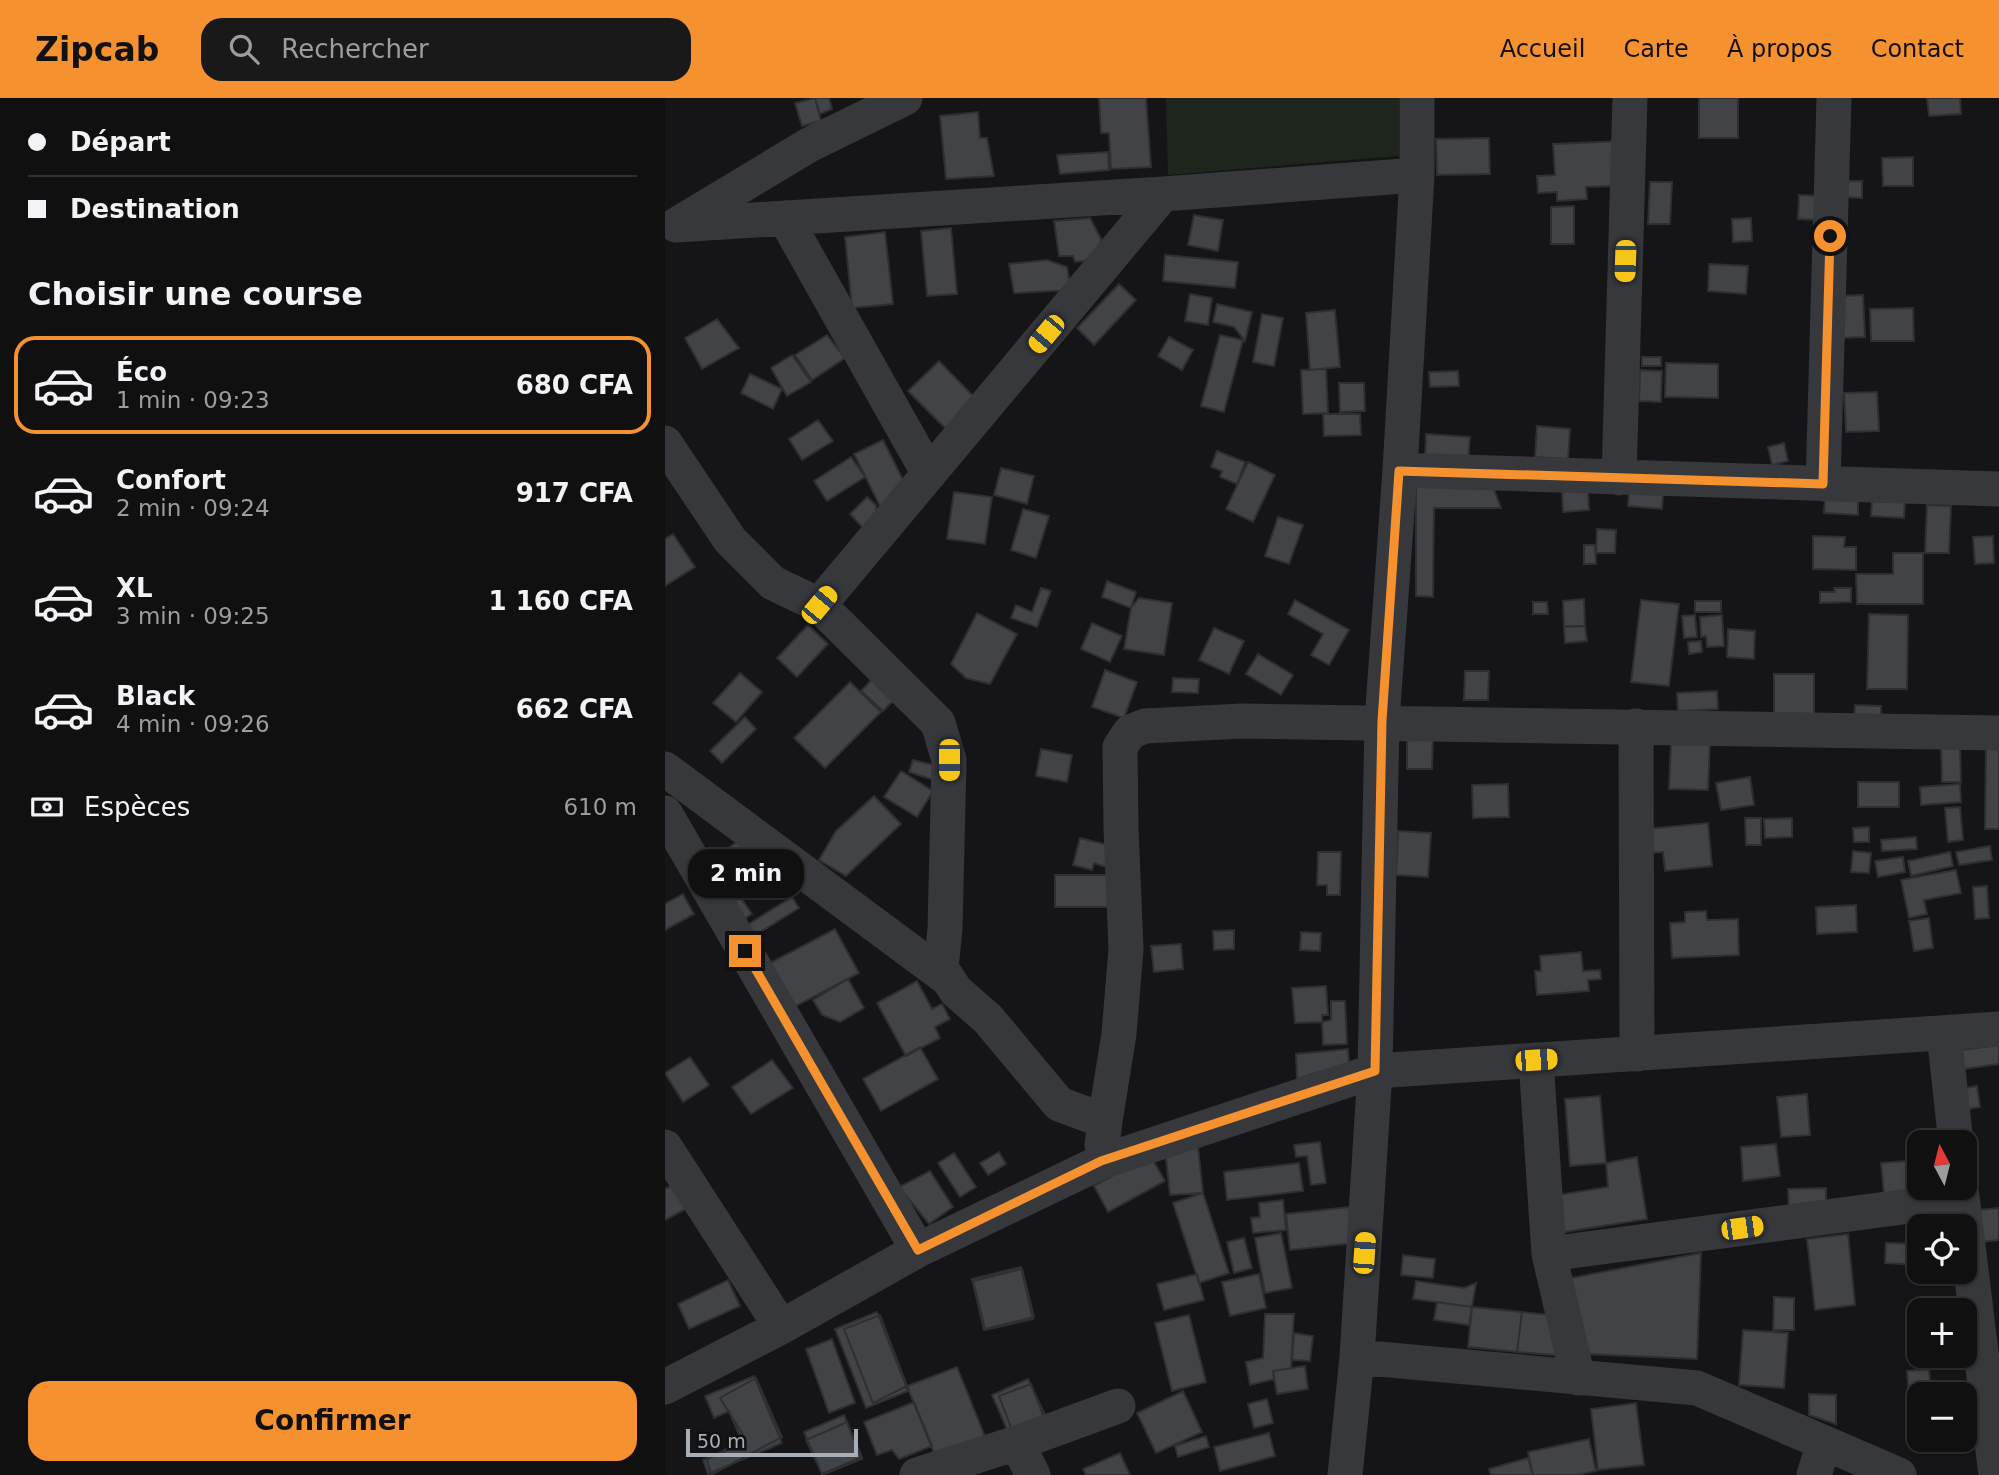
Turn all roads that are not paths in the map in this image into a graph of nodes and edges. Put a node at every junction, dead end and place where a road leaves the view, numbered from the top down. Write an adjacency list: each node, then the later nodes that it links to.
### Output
1 (905, 98): 8 (street)
2 (1417, 98): 5 (street)
3 (1630, 98): 12 (street)
4 (1834, 98): 13 (street)
5 (1417, 175): 6 (street); 10 (street)
6 (1163, 194): 7 (street); 11 (street)
7 (785, 218): 8 (street); 11 (street)
8 (671, 226)
9 (665, 443): 15 (street)
10 (1399, 471): 12 (street); 16 (street)
11 (929, 474): 15 (street)
12 (1619, 478): 13 (street)
13 (1823, 484): 14 (street)
14 (1999, 489)
15 (819, 605): 21 (street)
16 (1382, 721): 17 (street); 26 (street); 27 (street)
17 (1636, 726): 18 (street); 24 (street)
18 (1999, 733)
19 (665, 769): 21 (street)
20 (665, 813): 33 (street)
21 (948, 979): 27 (street)
22 (1999, 1030): 23 (street)
23 (1944, 1033): 24 (street); 28 (street)
24 (1636, 1054): 25 (street)
25 (1536, 1060): 26 (street); 34 (street)
26 (1375, 1071): 30 (street); 36 (street)
27 (1105, 1121): 30 (street)
28 (1955, 1130)
29 (665, 1147): 35 (street)
30 (1101, 1161): 33 (street)
31 (1914, 1200): 34 (street)
32 (1962, 1200): 46 (street)
33 (918, 1250): 35 (street)
34 (1549, 1254): 37 (street)
35 (781, 1327): 38 (street)
36 (1357, 1357): 37 (street); 44 (street)
37 (1578, 1378): 41 (street)
38 (665, 1387)
39 (1118, 1406): 40 (street)
40 (1017, 1443): 42 (street); 43 (street)
41 (1819, 1459): 45 (street)
42 (917, 1475)
43 (1033, 1475)
44 (1345, 1475)
45 (1899, 1475)
46 (1996, 1475)

